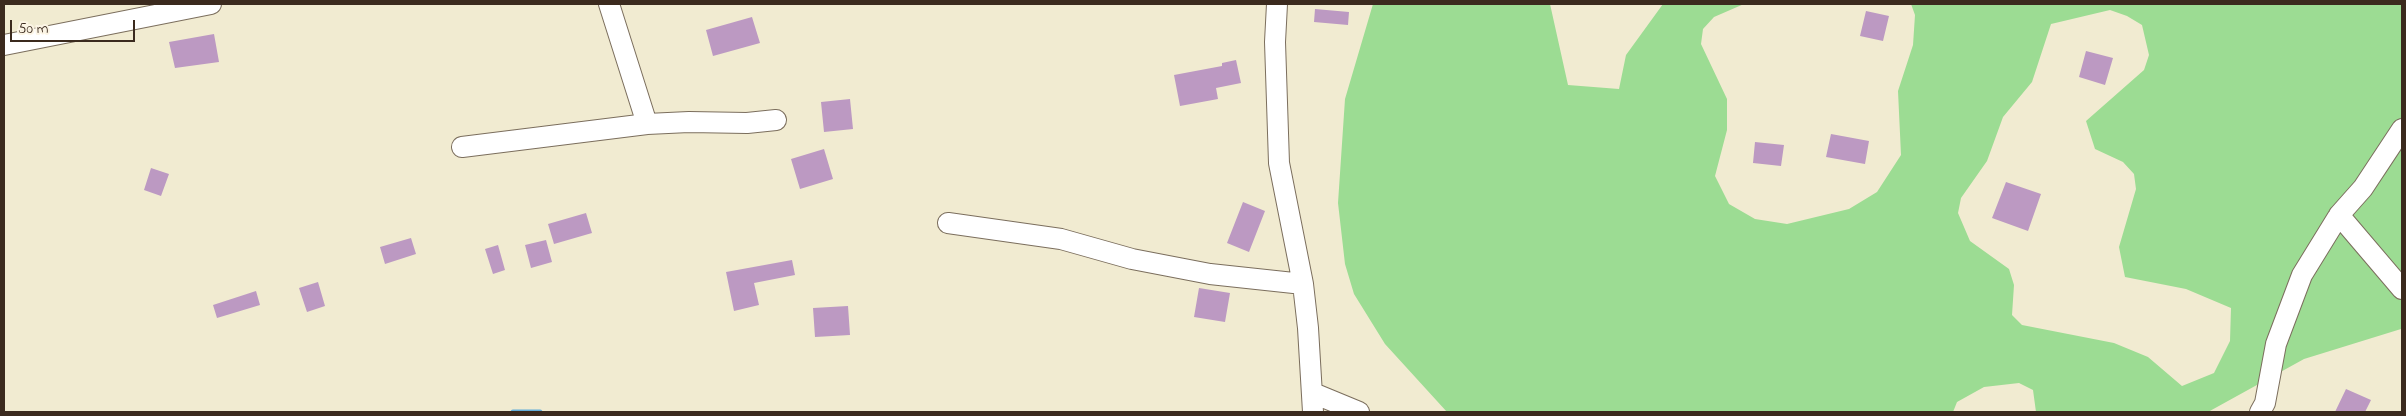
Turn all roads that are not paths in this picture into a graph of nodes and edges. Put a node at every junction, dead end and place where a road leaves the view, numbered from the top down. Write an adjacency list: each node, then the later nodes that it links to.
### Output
1 (211, 4): 4 (street)
2 (609, 4): 6 (street)
3 (1277, 4): 11 (street)
4 (4, 45)
5 (776, 120): 6 (street)
6 (648, 124): 8 (street)
7 (2402, 129): 9 (street)
8 (462, 147)
9 (2339, 215): 12 (street); 15 (street)
10 (948, 223): 11 (street)
11 (1303, 284): 13 (street)
12 (2402, 289)
13 (1313, 402): 14 (street)
14 (1359, 412)
15 (2260, 412)

